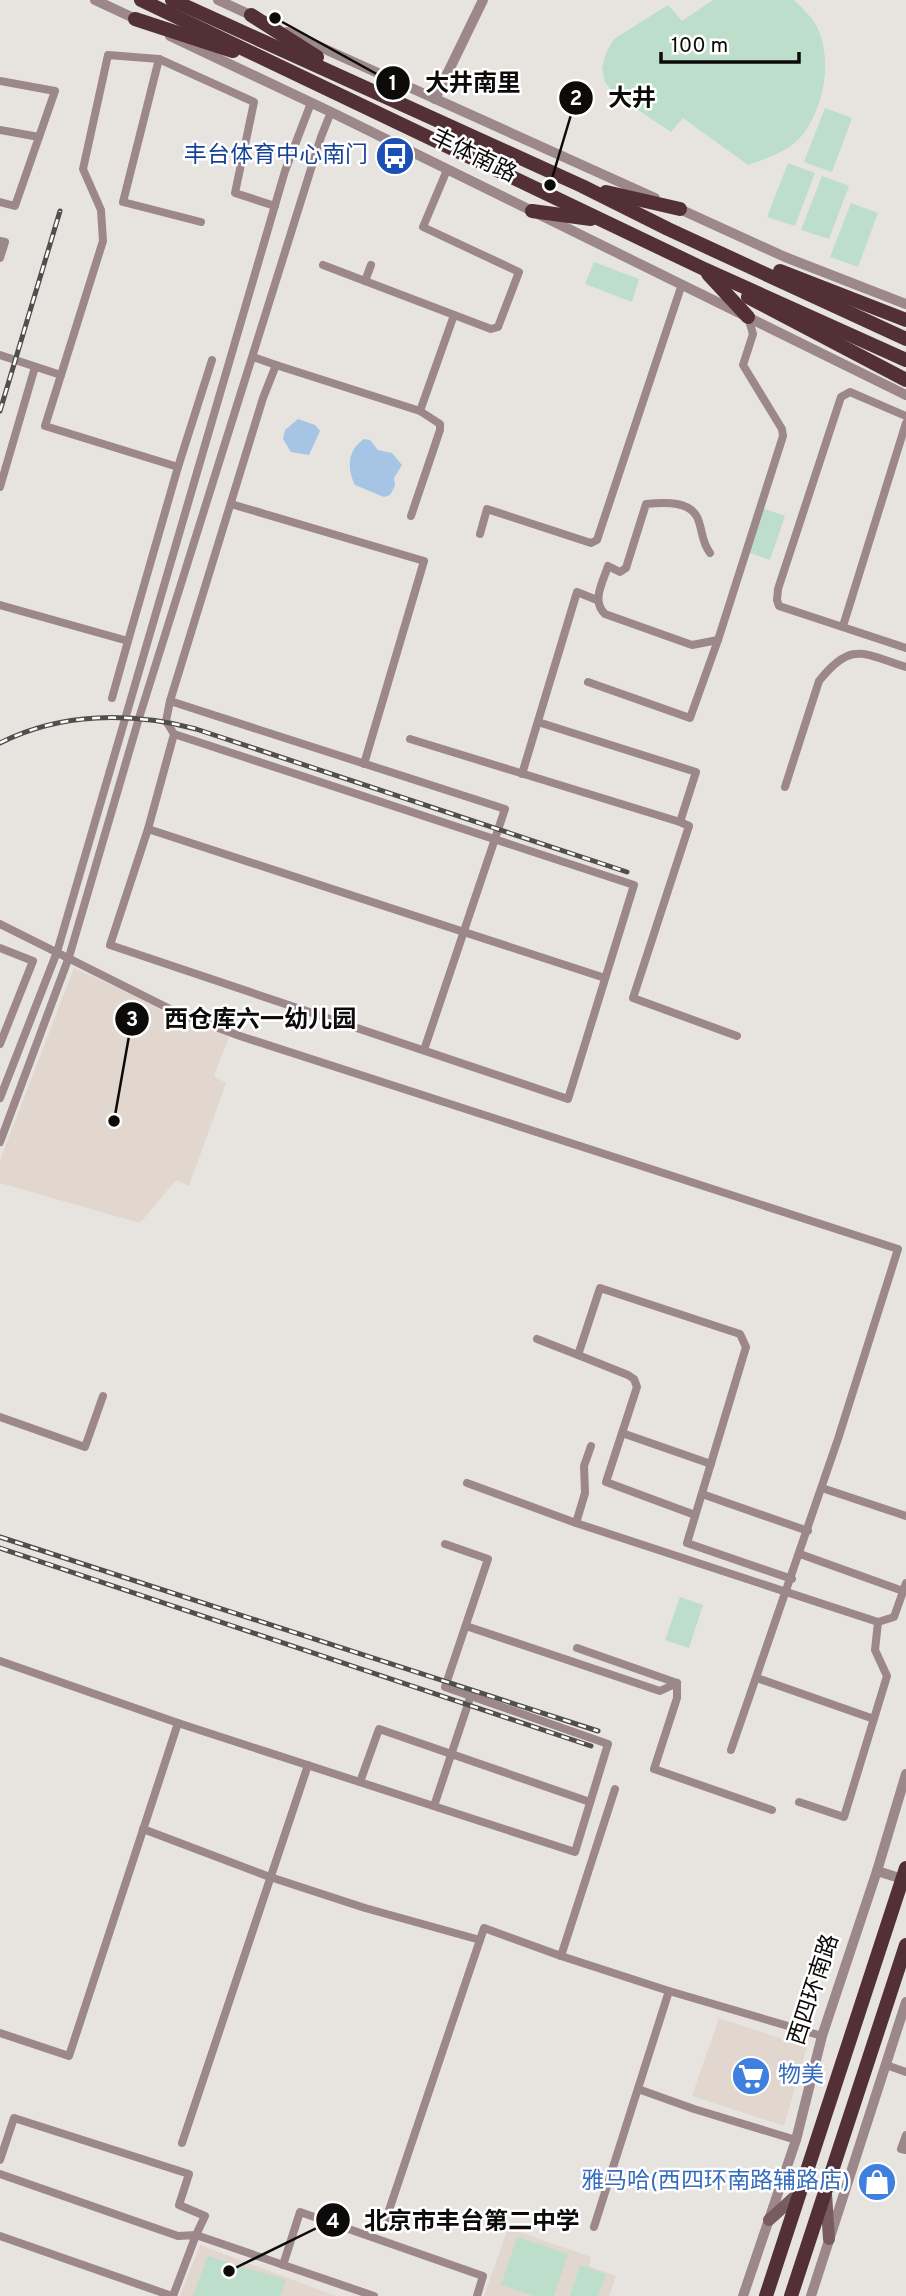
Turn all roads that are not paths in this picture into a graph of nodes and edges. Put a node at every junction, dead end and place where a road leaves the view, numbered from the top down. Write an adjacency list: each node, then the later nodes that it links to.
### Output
1 (95, 0): 7 (street, 丰体南路)
2 (141, 0): 5 (highway, 丰体南路)
3 (218, 0): 6 (street, 丰体南路)
4 (483, 0): 12 (street)
5 (172, 5): 9 (highway, 丰体南路); 11 (highway, 丰体南路)
6 (251, 15): 11 (highway); 12 (street, 丰体南路)
7 (135, 19): 9 (highway); 13 (street, 丰体南路)
8 (159, 59): 20 (street); 23 (street); 44 (street)
9 (293, 71): 24 (highway, 丰体南路)
10 (0, 81): 16 (street)
11 (357, 82): 18 (highway, 丰体南路)
12 (435, 99): 21 (street, 丰体南路)
13 (310, 103): 14 (street, 丰体南路); 20 (street)
14 (331, 112): 17 (street, 丰体南路); 39 (street)
15 (0, 130): 16 (street)
16 (39, 137): 19 (street)
17 (447, 170): 22 (street, 丰体南路); 34 (street)
18 (582, 186): 21 (highway); 25 (highway, 丰体南路)
19 (0, 202)
20 (275, 206): 78 (street)
21 (680, 209): 33 (street, 丰体南路)
22 (532, 211): 24 (highway); 32 (street, 丰体南路)
23 (201, 222)
24 (607, 222): 30 (highway, 丰体南路)
25 (668, 229): 36 (highway); 37 (highway, 丰体南路)
26 (0, 241): 27 (street)
27 (0, 258)
28 (323, 265): 31 (street)
29 (371, 265): 31 (street)
30 (702, 268): 35 (highway); 41 (highway, 丰体南路); 45 (highway)
31 (365, 281): 34 (street)
32 (682, 284): 35 (street, 丰体南路); 54 (street)
33 (906, 304)
34 (453, 315): 47 (street)
35 (748, 317): 46 (street, 丰体南路); 59 (street)
36 (906, 320)
37 (906, 339)
38 (0, 355): 43 (street)
39 (253, 357): 42 (street); 79 (street)
40 (212, 360): 50 (street)
41 (906, 360)
42 (276, 365): 47 (street); 52 (street)
43 (35, 367): 44 (street); 51 (street)
44 (61, 375): 50 (street)
45 (906, 380)
46 (906, 395)
47 (420, 411): 53 (street)
48 (906, 416): 58 (street)
49 (906, 423): 58 (street)
50 (178, 467): 60 (street)
51 (0, 487)
52 (231, 504): 65 (street); 69 (street)
53 (411, 516)
54 (480, 534)
55 (710, 553): 56 (street)
56 (597, 600): 59 (street); 66 (street)
57 (0, 605): 60 (street)
58 (843, 626): 61 (street)
59 (718, 640): 63 (street)
60 (128, 641): 64 (street)
61 (906, 648)
62 (906, 667): 71 (street)
63 (588, 682)
64 (112, 698)
65 (170, 701): 67 (street); 69 (street)
66 (538, 722): 70 (street); 72 (street)
67 (174, 734): 73 (street); 74 (street)
68 (410, 739): 70 (street)
69 (365, 764): 74 (street)
70 (522, 774): 72 (street)
71 (785, 788)
72 (680, 822): 81 (street)
73 (148, 829): 76 (street); 83 (street)
74 (495, 838): 76 (street); 80 (street)
75 (0, 924): 78 (street)
76 (464, 931): 80 (street); 83 (street)
77 (0, 948): 82 (street)
78 (57, 952): 79 (street); 84 (street)
79 (69, 957): 85 (street); 96 (street)
80 (606, 978): 83 (street)
81 (737, 1037)
82 (0, 1044)
83 (424, 1050)
84 (2, 1088): 85 (street); 86 (street)
85 (18, 1095): 87 (street)
86 (0, 1098)
87 (0, 1142)
88 (537, 1339): 89 (street)
89 (578, 1355): 92 (street); 94 (street)
90 (103, 1396): 91 (street)
91 (0, 1417)
92 (622, 1433): 94 (street); 98 (street)
93 (592, 1446): 100 (street)
94 (710, 1464): 97 (street)
95 (467, 1483): 100 (street)
96 (822, 1488): 99 (street); 101 (street)
97 (702, 1494): 98 (street); 101 (street)
98 (695, 1515): 104 (street)
99 (906, 1516)
100 (576, 1523): 106 (street)
101 (807, 1531): 103 (street)
102 (445, 1544): 108 (street)
103 (800, 1554): 104 (street); 105 (street)
104 (792, 1578): 106 (street)
105 (905, 1587): 107 (street)
106 (786, 1594): 107 (street); 111 (street)
107 (878, 1622): 114 (street)
108 (466, 1626): 112 (street); 113 (street)
109 (577, 1648): 112 (street)
110 (0, 1661): 115 (street)
111 (757, 1678): 114 (street); 116 (street)
112 (677, 1683): 125 (street)
113 (471, 1695): 117 (street); 122 (street)
114 (874, 1719): 123 (street)
115 (178, 1723): 118 (street); 126 (street)
116 (731, 1750)
117 (450, 1754): 120 (street); 122 (street); 124 (street)
118 (308, 1765): 120 (street); 129 (street)
119 (906, 1773): 127 (street, 西四环南路)
120 (360, 1782): 124 (street)
121 (615, 1789): 132 (street)
122 (590, 1802): 124 (street)
123 (799, 1802)
124 (434, 1806)
125 (772, 1810)
126 (143, 1829): 129 (street); 135 (street)
127 (877, 1871): 128 (street); 136 (street, 西四环南路)
128 (905, 1876): 146 (main road, 西四环南路); 157 (highway, bridge)
129 (270, 1877): 130 (street); 142 (street)
130 (480, 1940): 132 (street); 147 (street)
131 (906, 1945): 151 (main road); 158 (highway)
132 (561, 1956): 133 (street)
133 (669, 1991): 136 (street); 139 (street)
134 (906, 2002): 137 (street)
135 (0, 2033)
136 (822, 2036): 141 (street, 西四环南路)
137 (886, 2065): 138 (street); 151 (street)
138 (906, 2072)
139 (638, 2089): 141 (street); 148 (street)
140 (906, 2135): 143 (street)
141 (796, 2140): 146 (street, 西四环南路)
142 (182, 2143)
143 (906, 2150)
144 (0, 2160): 149 (street)
145 (0, 2174): 149 (street)
146 (769, 2220): 156 (street, 西四环南路)
147 (384, 2225)
148 (594, 2227)
149 (196, 2235): 152 (street); 153 (street)
150 (0, 2236): 153 (street)
151 (829, 2239): 159 (street)
152 (283, 2265): 154 (street); 155 (street)
153 (173, 2296)
154 (374, 2296)
155 (477, 2296)
156 (743, 2296)
157 (766, 2296)
158 (791, 2296)
159 (811, 2296)

